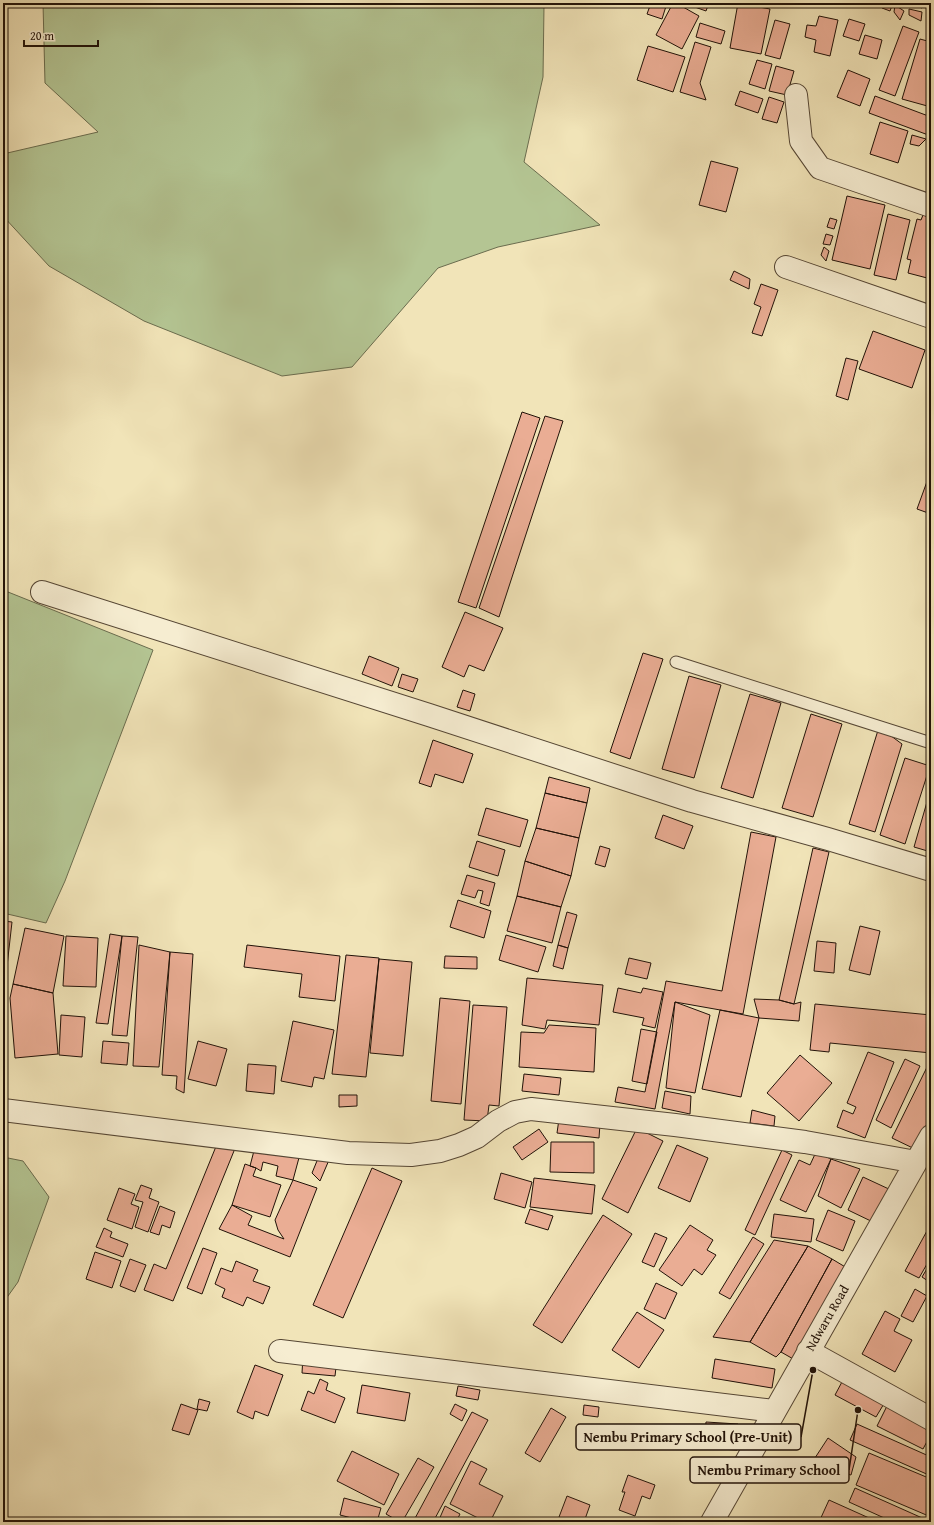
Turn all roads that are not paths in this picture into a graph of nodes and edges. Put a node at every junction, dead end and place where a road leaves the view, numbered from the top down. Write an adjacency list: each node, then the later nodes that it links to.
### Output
1 (796, 95): 2 (street)
2 (931, 206)
3 (786, 267): 4 (street)
4 (931, 318)
5 (42, 592): 8 (street)
6 (676, 662): 7 (lane)
7 (931, 743)
8 (931, 870)
9 (3, 1110): 11 (street)
10 (931, 1136): 11 (street, Ndwaru Road)
11 (916, 1162): 13 (street, Ndwaru Road)
12 (280, 1351): 14 (street)
13 (808, 1351): 14 (street, Ndwaru Road); 15 (street)
14 (774, 1411): 16 (street, Ndwaru Road)
15 (931, 1419)
16 (712, 1522)

